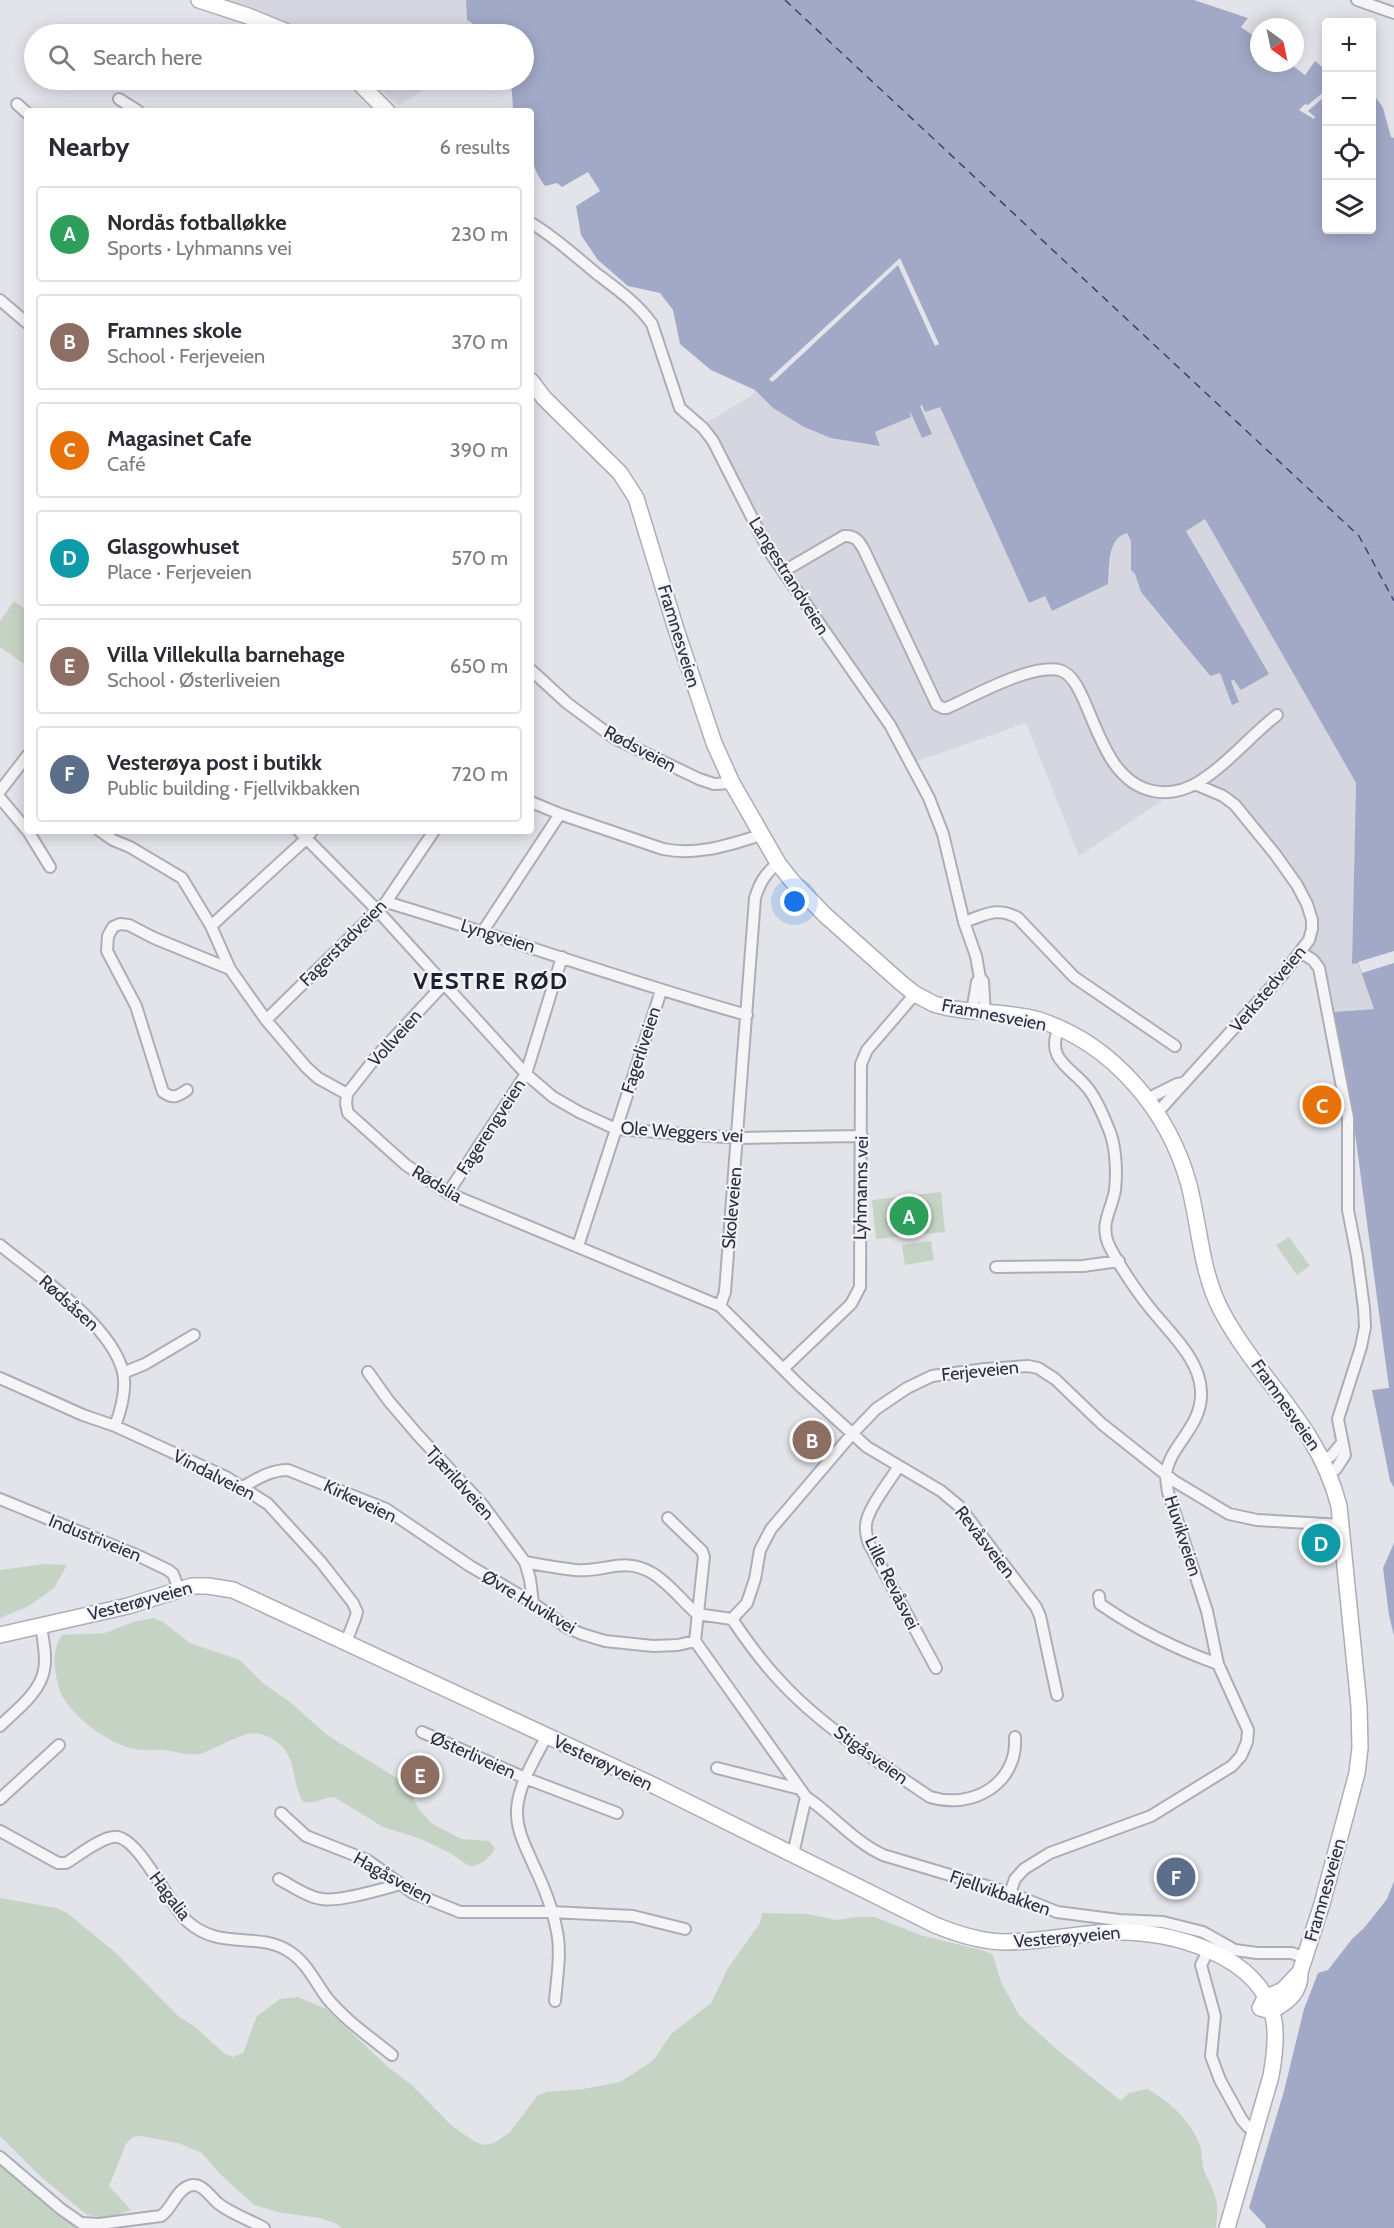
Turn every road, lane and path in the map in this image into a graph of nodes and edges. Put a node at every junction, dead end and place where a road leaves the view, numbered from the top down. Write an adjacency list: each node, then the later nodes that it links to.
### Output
1 (199, 0): 4 (main road)
2 (1357, 0): 3 (street)
3 (1394, 13)
4 (268, 24)
5 (366, 90): 9 (main road)
6 (119, 99): 8 (street)
7 (17, 104): 10 (street)
8 (133, 108)
9 (384, 108)
10 (24, 110)
11 (534, 225): 15 (street, Langestrandveien)
12 (0, 300): 13 (street)
13 (24, 320)
14 (534, 385): 19 (main road, Framnesveien)
15 (784, 571): 20 (street); 35 (street, Langestrandveien)
16 (534, 673): 19 (street, Rødsveien)
17 (1277, 715): 20 (street)
18 (24, 760): 21 (street)
19 (732, 783): 30 (main road, Framnesveien)
20 (1195, 784): 38 (street, Verkstedveien)
21 (0, 791)
22 (0, 798): 25 (street)
23 (534, 803): 24 (street)
24 (560, 814): 30 (street); 37 (street)
25 (24, 826)
26 (29, 834): 32 (street)
27 (104, 834): 36 (street)
28 (306, 834): 34 (street, Ole Weggers vei); 36 (street)
29 (432, 834): 33 (street, Fagerstadveien)
30 (761, 835): 31 (main road, Framnesveien)
31 (778, 863): 43 (main road, Framnesveien); 45 (street, Skoleveien)
32 (50, 867)
33 (386, 902): 34 (street, Fagerstadveien); 37 (street, Lyngveien)
34 (378, 911): 41 (street, Ole Weggers vei); 46 (street, Fagerstadveien)
35 (964, 922): 44 (street, Langestrandveien); 48 (street)
36 (211, 926): 40 (street)
37 (483, 931): 39 (street, Lyngveien)
38 (1300, 952): 50 (street, Verkstedveien); 72 (street)
39 (562, 957): 42 (street, Lyngveien); 49 (street, Fagerengveien)
40 (230, 969): 46 (street); 51 (street)
41 (444, 984): 49 (street, Ole Weggers vei); 52 (street, Vollveien)
42 (661, 991): 45 (street, Lyngveien); 55 (street, Fagerliveien)
43 (915, 994): 44 (main road, Framnesveien); 56 (street, Lyhmanns vei)
44 (979, 1013): 47 (main road, Framnesveien)
45 (747, 1015): 57 (street, Skoleveien)
46 (266, 1020): 52 (street)
47 (1059, 1028): 53 (main road, Framnesveien); 61 (street, Huvikveien)
48 (1175, 1046)
49 (526, 1074): 55 (street, Ole Weggers vei); 58 (street, Fagerengveien)
50 (1184, 1083): 53 (street, Verkstedveien); 54 (street, Verkstedveien)
51 (187, 1090)
52 (347, 1094): 58 (street, Rødslia)
53 (1147, 1099): 54 (main road, Framnesveien)
54 (1157, 1113): 72 (main road, Framnesveien)
55 (616, 1129): 57 (street, Ole Weggers vei); 60 (street, Fagerliveien)
56 (862, 1136): 57 (street, Ole Weggers vei); 65 (street, Lyhmanns vei)
57 (738, 1138): 63 (street, Skoleveien)
58 (448, 1193): 60 (street, Rødslia)
59 (0, 1245): 67 (street, Rødsåsen)
60 (578, 1246): 63 (street, Rødslia)
61 (1119, 1261): 62 (street); 73 (street, Huvikveien)
62 (996, 1267)
63 (720, 1306): 65 (street)
64 (194, 1335): 67 (street)
65 (783, 1369): 70 (street)
66 (368, 1372): 78 (street, Tjærildveien)
67 (123, 1373): 69 (street, Rødsåsen)
68 (0, 1378): 69 (street, Vindalveien)
69 (115, 1426): 74 (street, Vindalveien)
70 (852, 1434): 71 (street, Revåsveien); 73 (street, Ferjeveien); 84 (street, Ferjeveien)
71 (899, 1466): 90 (street, Lille Revåsvei); 91 (street, Revåsveien)
72 (1326, 1467): 77 (main road, Framnesveien)
73 (1166, 1474): 77 (street, Ferjeveien); 89 (street, Huvikveien)
74 (243, 1487): 79 (street, Kirkeveien); 88 (street, Vindalveien)
75 (0, 1499): 80 (street, Industriveien)
76 (668, 1518): 83 (street)
77 (1342, 1526): 111 (main road, Framnesveien)
78 (525, 1562): 82 (street, Tjærildveien); 83 (street, Øvre Huvikvei)
79 (470, 1566): 82 (street, Øvre Huvikvei)
80 (179, 1589): 85 (main road, Vesterøyveien); 88 (main road, Vesterøyveien)
81 (1098, 1596): 89 (street)
82 (533, 1603): 87 (street, Øvre Huvikvei)
83 (697, 1614): 84 (street); 87 (street)
84 (732, 1619): 95 (street, Stigåsveien)
85 (41, 1626): 86 (main road, Vesterøyveien); 92 (street)
86 (0, 1635)
87 (695, 1641): 99 (street)
88 (346, 1642): 94 (main road, Vesterøyveien)
89 (1218, 1664): 107 (street, Huvikveien)
90 (936, 1668)
91 (1057, 1695)
92 (0, 1726)
93 (422, 1732): 98 (street, Østerliveien)
94 (546, 1737): 98 (street, Østerliveien); 104 (main road, Vesterøyveien)
95 (1015, 1737)
96 (59, 1745): 100 (street)
97 (717, 1768): 99 (street)
98 (525, 1779): 102 (street, Østerliveien); 108 (street, Østerliveien)
99 (803, 1793): 104 (street); 107 (street, Fjellvikbakken)
100 (0, 1798)
101 (281, 1813): 106 (street, Hagåsveien)
102 (617, 1814)
103 (0, 1831): 114 (street, Hagalia)
104 (793, 1854): 110 (main road, Vesterøyveien)
105 (279, 1879): 106 (street)
106 (400, 1884): 108 (street, Hagåsveien)
107 (1010, 1893): 111 (street, Fjellvikbakken)
108 (551, 1912): 109 (street); 112 (street, Østerliveien)
109 (685, 1929)
110 (1208, 1951): 113 (main road, Vesterøyveien); 115 (street)
111 (1303, 1965): 113 (main road, Framnesveien)
112 (555, 2001)
113 (1266, 2006): 115 (main road, Vesterøyveien)
114 (392, 2055)
115 (1256, 2129): 118 (main road, Vesterøyveien)
116 (0, 2157): 117 (street)
117 (264, 2228)
118 (1227, 2228)

